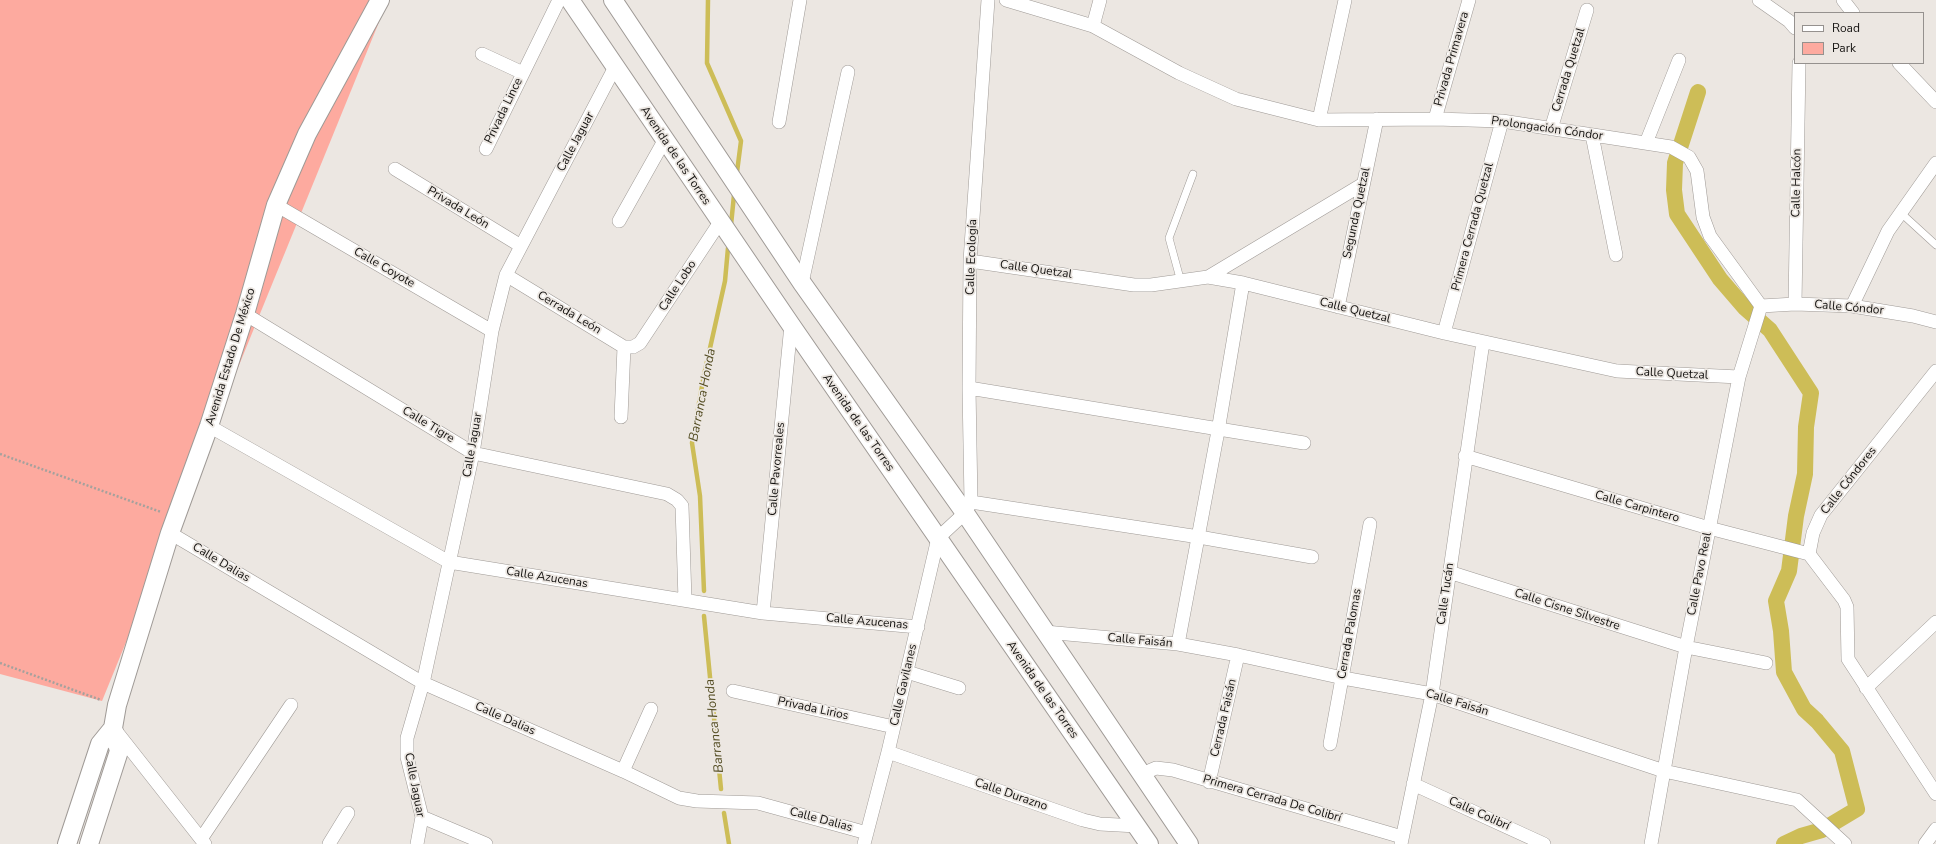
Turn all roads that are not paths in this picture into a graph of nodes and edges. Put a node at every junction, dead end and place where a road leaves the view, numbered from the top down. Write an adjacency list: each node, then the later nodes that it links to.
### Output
1 (380, 0): 39 (main road, Avenida Estado De México)
2 (559, 0): 23 (street, Privada Lince)
3 (570, 0): 21 (main road, Avenida de las Torres)
4 (613, 0): 50 (main road)
5 (800, 0): 29 (street)
6 (988, 0): 46 (street, Calle Ecología)
7 (1006, 0): 15 (street, Prolongación Cóndor)
8 (1100, 0): 15 (street)
9 (1346, 0): 27 (street)
10 (1469, 0): 26 (street, Privada Primavera)
11 (1759, 0): 16 (street)
12 (1843, 0): 14 (street)
13 (1587, 10): 30 (street, Cerrada Quetzal)
14 (1852, 12)
15 (1093, 26): 27 (street, Prolongación Cóndor)
16 (1794, 27)
17 (482, 54): 23 (street, Privada Lince)
18 (1679, 60): 33 (street)
19 (1799, 64): 52 (street, Calle Halcón)
20 (1900, 64): 24 (street)
21 (615, 67): 32 (main road, Avenida de las Torres); 44 (street, Calle Jaguar)
22 (848, 72): 50 (street)
23 (523, 73): 34 (street, Privada Lince)
24 (1936, 102)
25 (1376, 119): 26 (street, Prolongación Cóndor); 27 (street, Prolongación Cóndor); 38 (street, Segunda Quetzal)
26 (1435, 119): 28 (street, Prolongación Cóndor)
27 (1319, 120)
28 (1502, 121): 30 (street, Prolongación Cóndor); 60 (street, Primera Cerrada Quetzal)
29 (779, 122)
30 (1551, 129): 31 (street, Prolongación Cóndor)
31 (1592, 135): 33 (street, Prolongación Cóndor); 45 (street)
32 (664, 141): 41 (street); 42 (main road, Avenida de las Torres)
33 (1646, 143): 55 (street, Prolongación Cóndor)
34 (486, 149)
35 (1936, 163): 40 (street)
36 (395, 169): 44 (street, Privada León)
37 (1193, 174): 49 (lane)
38 (1363, 184): 48 (street); 54 (street, Segunda Quetzal)
39 (276, 204): 56 (main road, Avenida Estado De México); 59 (street, Calle Coyote)
40 (1901, 213): 43 (lane); 53 (street)
41 (619, 221)
42 (720, 222): 58 (main road, Avenida de las Torres); 62 (street, Calle Lobo)
43 (1936, 245)
44 (521, 246): 47 (street, Calle Jaguar)
45 (1616, 255)
46 (970, 261): 49 (street, Calle Quetzal); 65 (street, Calle Ecología)
47 (506, 275): 59 (street, Calle Jaguar); 62 (street, Cerrada León)
48 (1208, 277): 49 (street, Calle Quetzal); 51 (street, Calle Quetzal)
49 (1181, 282)
50 (802, 283): 72 (main road)
51 (1243, 283): 54 (street, Calle Quetzal); 68 (street)
52 (1794, 304): 53 (street, Calle Cóndor); 55 (street, Calle Cóndor)
53 (1852, 306): 57 (street, Calle Cóndor)
54 (1338, 307): 60 (street, Calle Quetzal)
55 (1760, 309): 64 (street, Calle Pavo Real)
56 (245, 314): 67 (main road, Avenida Estado De México); 70 (street, Calle Tigre)
57 (1936, 322)
58 (791, 325): 77 (main road, Avenida de las Torres); 83 (street, Calle Pavorreales)
59 (492, 331): 70 (street, Calle Jaguar)
60 (1444, 333): 61 (street, Calle Quetzal)
61 (1482, 342): 64 (street, Calle Quetzal); 71 (street, Calle Tucán)
62 (629, 347): 66 (street)
63 (1936, 371): 78 (street, Calle Cóndores)
64 (1739, 377): 75 (street, Calle Pavo Real)
65 (969, 388): 68 (street); 72 (street, Calle Ecología)
66 (621, 417)
67 (209, 426): 74 (main road, Avenida Estado De México); 80 (street, Calle Azucenas)
68 (1218, 430): 69 (street); 76 (street)
69 (1304, 444)
70 (473, 453): 80 (street, Calle Jaguar); 82 (street, Calle Tigre)
71 (1465, 456): 75 (street, Calle Carpintero); 81 (street, Calle Tucán)
72 (968, 508): 76 (street); 77 (street); 86 (main road)
73 (1370, 524): 92 (street, Cerrada Palomas)
74 (173, 525): 93 (street, Calle Dalias); 101 (main road, Avenida Estado De México)
75 (1710, 528): 78 (street, Calle Carpintero); 88 (street, Calle Pavo Real)
76 (1199, 537): 79 (street); 87 (street)
77 (938, 538): 85 (street, Calle Gavilanes); 112 (main road, Avenida de las Torres)
78 (1809, 554): 95 (street)
79 (1312, 558)
80 (449, 562): 82 (street, Calle Azucenas); 93 (street, Calle Jaguar)
81 (1449, 572): 88 (street, Calle Cisne Silvestre); 97 (street, Calle Tucán)
82 (685, 600): 83 (street, Calle Azucenas)
83 (763, 613): 85 (street, Calle Azucenas)
84 (1936, 622): 95 (street)
85 (918, 627): 91 (street, Calle Gavilanes)
86 (1045, 632): 87 (street, Calle Faisán); 106 (main road)
87 (1178, 644): 89 (street, Calle Faisán)
88 (1686, 648): 90 (street, Calle Cisne Silvestre); 105 (street, Calle Pavo Real)
89 (1238, 654): 92 (street, Calle Faisán); 107 (street, Cerrada Faisán)
90 (1766, 663)
91 (907, 672): 94 (street); 100 (street, Calle Gavilanes)
92 (1343, 678): 97 (street, Calle Faisán); 102 (street, Cerrada Palomas)
93 (423, 683): 104 (street, Calle Dalias); 111 (street, Calle Jaguar)
94 (960, 688)
95 (1866, 688): 109 (street)
96 (733, 691): 100 (street, Privada Lirios)
97 (1432, 694): 105 (street, Calle Faisán); 108 (street, Calle Tucán)
98 (291, 705): 116 (street)
99 (651, 709): 104 (street)
100 (894, 726): 103 (street, Calle Gavilanes)
101 (113, 728): 116 (street); 118 (main road, Avenida Estado De México); 119 (main road, Avenida Estado De México)
102 (1330, 744)
103 (888, 752): 112 (street, Calle Durazno); 114 (street, Calle Gavilanes)
104 (623, 771): 114 (street, Calle Dalias)
105 (1664, 771): 117 (street, Calle Faisán); 126 (street, Calle Pavo Real)
106 (1142, 774): 107 (street, Primera Cerrada De Colibrí); 124 (main road)
107 (1209, 782): 115 (street, Primera Cerrada De Colibrí)
108 (1413, 784): 115 (street, Calle Tucán); 125 (street, Calle Colibrí)
109 (1936, 794)
110 (348, 813): 120 (street)
111 (422, 817): 121 (street, Calle Jaguar); 122 (street)
112 (1136, 826): 123 (main road, Avenida de las Torres)
113 (1936, 828): 127 (street)
114 (866, 838)
115 (1402, 840)
116 (203, 842)
117 (1844, 843)
118 (67, 844)
119 (89, 844)
120 (329, 844)
121 (417, 844)
122 (486, 844)
123 (1149, 844)
124 (1189, 844)
125 (1544, 844)
126 (1651, 844)
127 (1925, 844)

